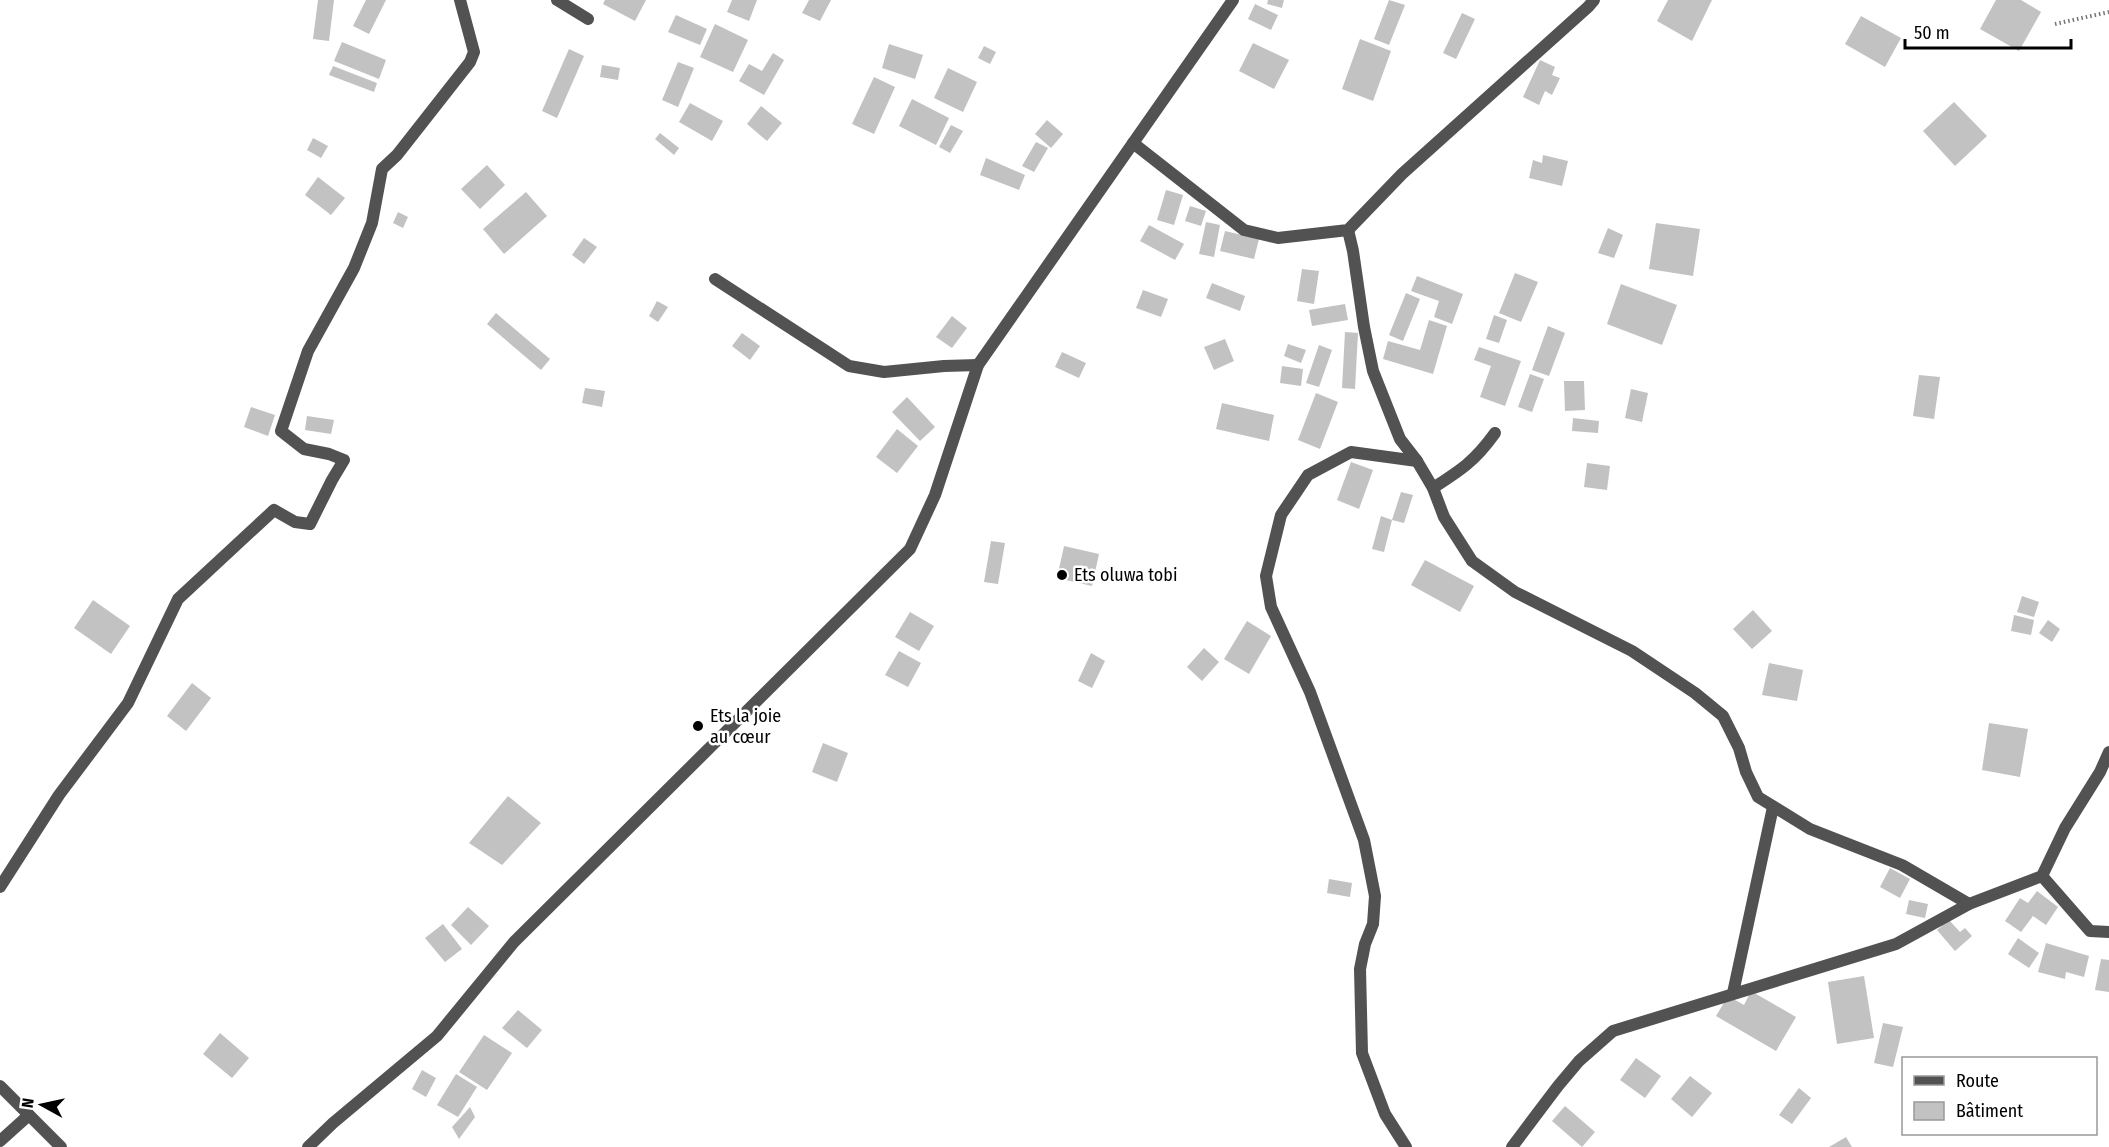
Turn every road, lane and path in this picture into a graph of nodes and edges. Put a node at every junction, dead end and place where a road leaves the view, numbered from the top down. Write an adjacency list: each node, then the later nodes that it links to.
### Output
1 (460, 0): 18 (street)
2 (557, 0): 6 (street)
3 (1233, 0): 8 (street)
4 (1594, 0): 9 (street)
5 (2109, 12): 7 (path)
6 (588, 19)
7 (2055, 24)
8 (1133, 143): 9 (street); 11 (street)
9 (1348, 230): 13 (street)
10 (715, 279): 11 (street)
11 (978, 365): 26 (street)
12 (1495, 433): 14 (street)
13 (1417, 460): 14 (street); 27 (street)
14 (1433, 488): 16 (street)
15 (2109, 752): 17 (street)
16 (1773, 807): 19 (street); 21 (street)
17 (2042, 876): 19 (street); 20 (street)
18 (0, 887)
19 (1969, 904): 21 (street)
20 (2109, 932)
21 (1733, 993): 28 (street)
22 (0, 1086): 23 (street)
23 (29, 1114): 24 (street); 25 (street)
24 (0, 1141)
25 (61, 1147)
26 (308, 1147)
27 (1406, 1147)
28 (1512, 1147)

